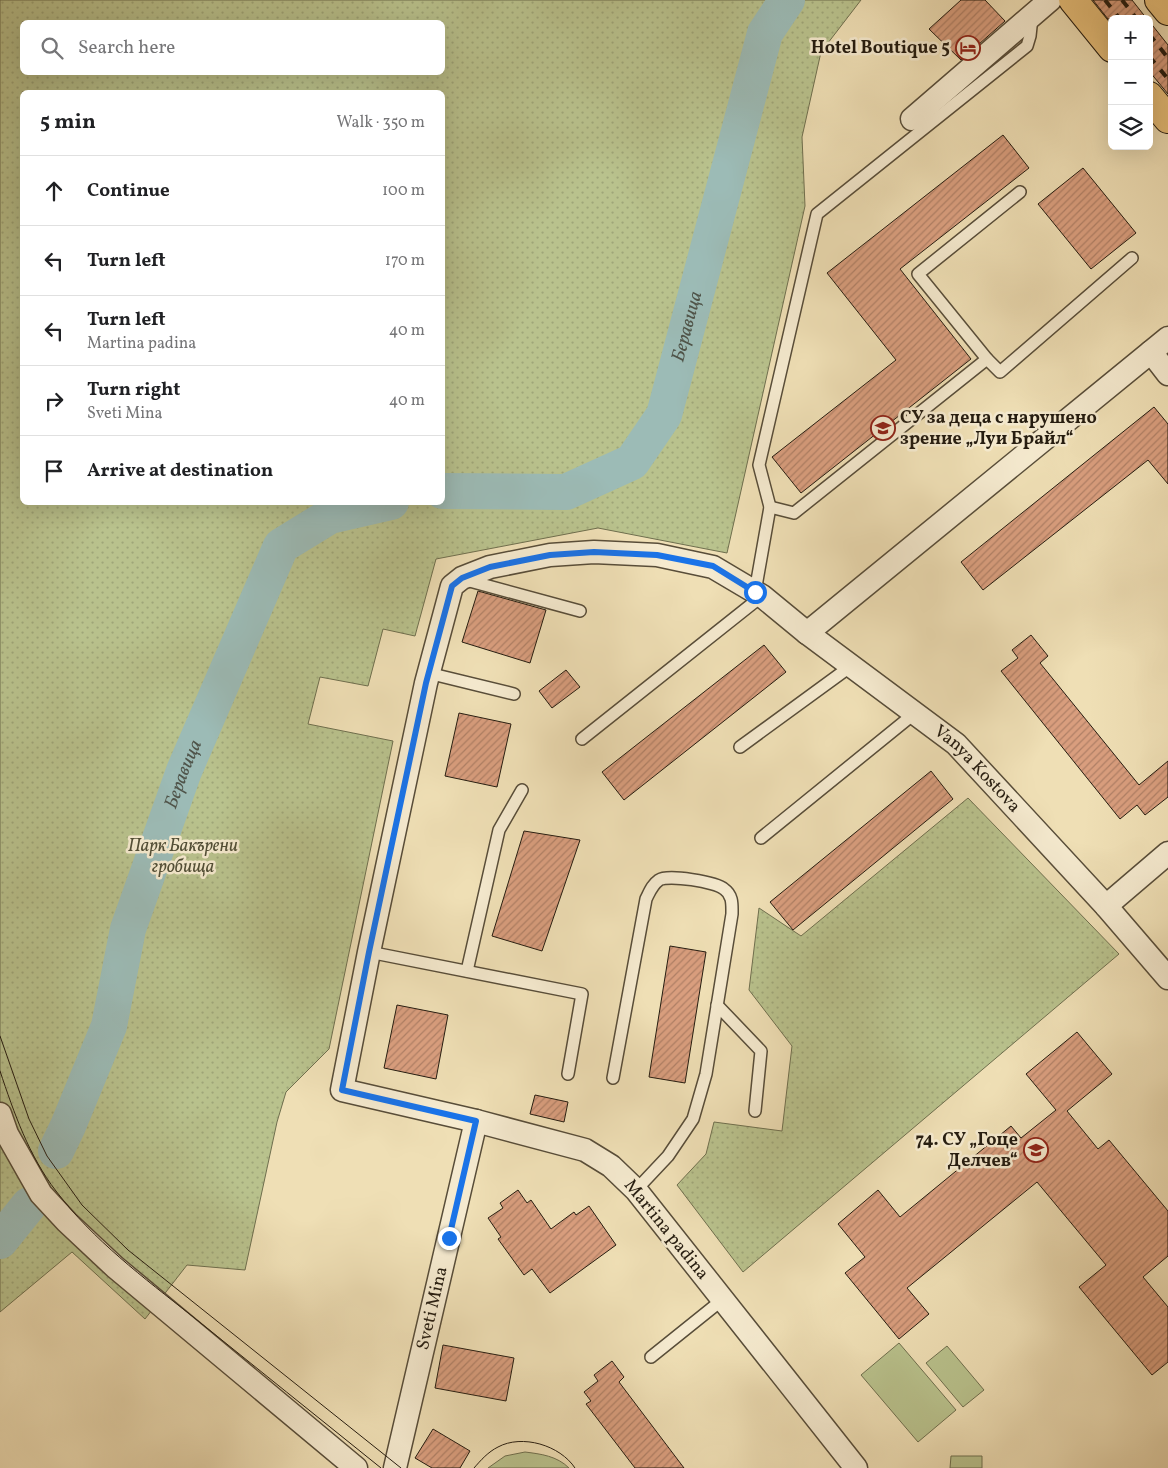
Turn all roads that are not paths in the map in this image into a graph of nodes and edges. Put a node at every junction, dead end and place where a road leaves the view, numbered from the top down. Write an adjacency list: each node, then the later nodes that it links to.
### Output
1 (1050, 0): 5 (street)
2 (1074, 0): 6 (main road)
3 (1159, 0): 4 (main road)
4 (1168, 11)
5 (1032, 14): 8 (street); 16 (lane)
6 (1108, 43)
7 (1153, 101): 9 (main road)
8 (912, 119)
9 (1168, 119)
10 (1020, 192): 14 (lane)
11 (1132, 258): 14 (lane)
12 (1168, 338): 13 (street)
13 (1151, 352): 15 (street); 20 (street)
14 (987, 359): 16 (lane)
15 (1168, 374)
16 (770, 507): 18 (lane)
17 (462, 578): 18 (street, Vanya Kostova); 19 (lane); 22 (street)
18 (759, 594): 20 (street, Vanya Kostova); 25 (lane)
19 (580, 611)
20 (807, 633): 21 (street, Vanya Kostova)
21 (851, 666): 24 (street, Vanya Kostova); 26 (lane)
22 (428, 673): 23 (lane); 31 (street)
23 (514, 694)
24 (915, 713): 28 (lane); 30 (street, Vanya Kostova)
25 (582, 739)
26 (740, 747)
27 (522, 790): 32 (lane)
28 (761, 838)
29 (1168, 853): 30 (street)
30 (1106, 906): 33 (street, Vanya Kostova)
31 (369, 952): 32 (lane); 39 (street, Martina padina)
32 (467, 971): 35 (lane)
33 (1168, 978)
34 (717, 1005): 36 (lane); 37 (lane); 40 (lane)
35 (568, 1074)
36 (613, 1078)
37 (755, 1111)
38 (0, 1114): 43 (street)
39 (476, 1121): 40 (street, Martina padina); 44 (street, Sveti Mina)
40 (636, 1190): 41 (street, Martina padina)
41 (722, 1300): 42 (lane); 45 (street, Martina padina)
42 (651, 1358)
43 (356, 1468)
44 (396, 1468)
45 (856, 1468)

